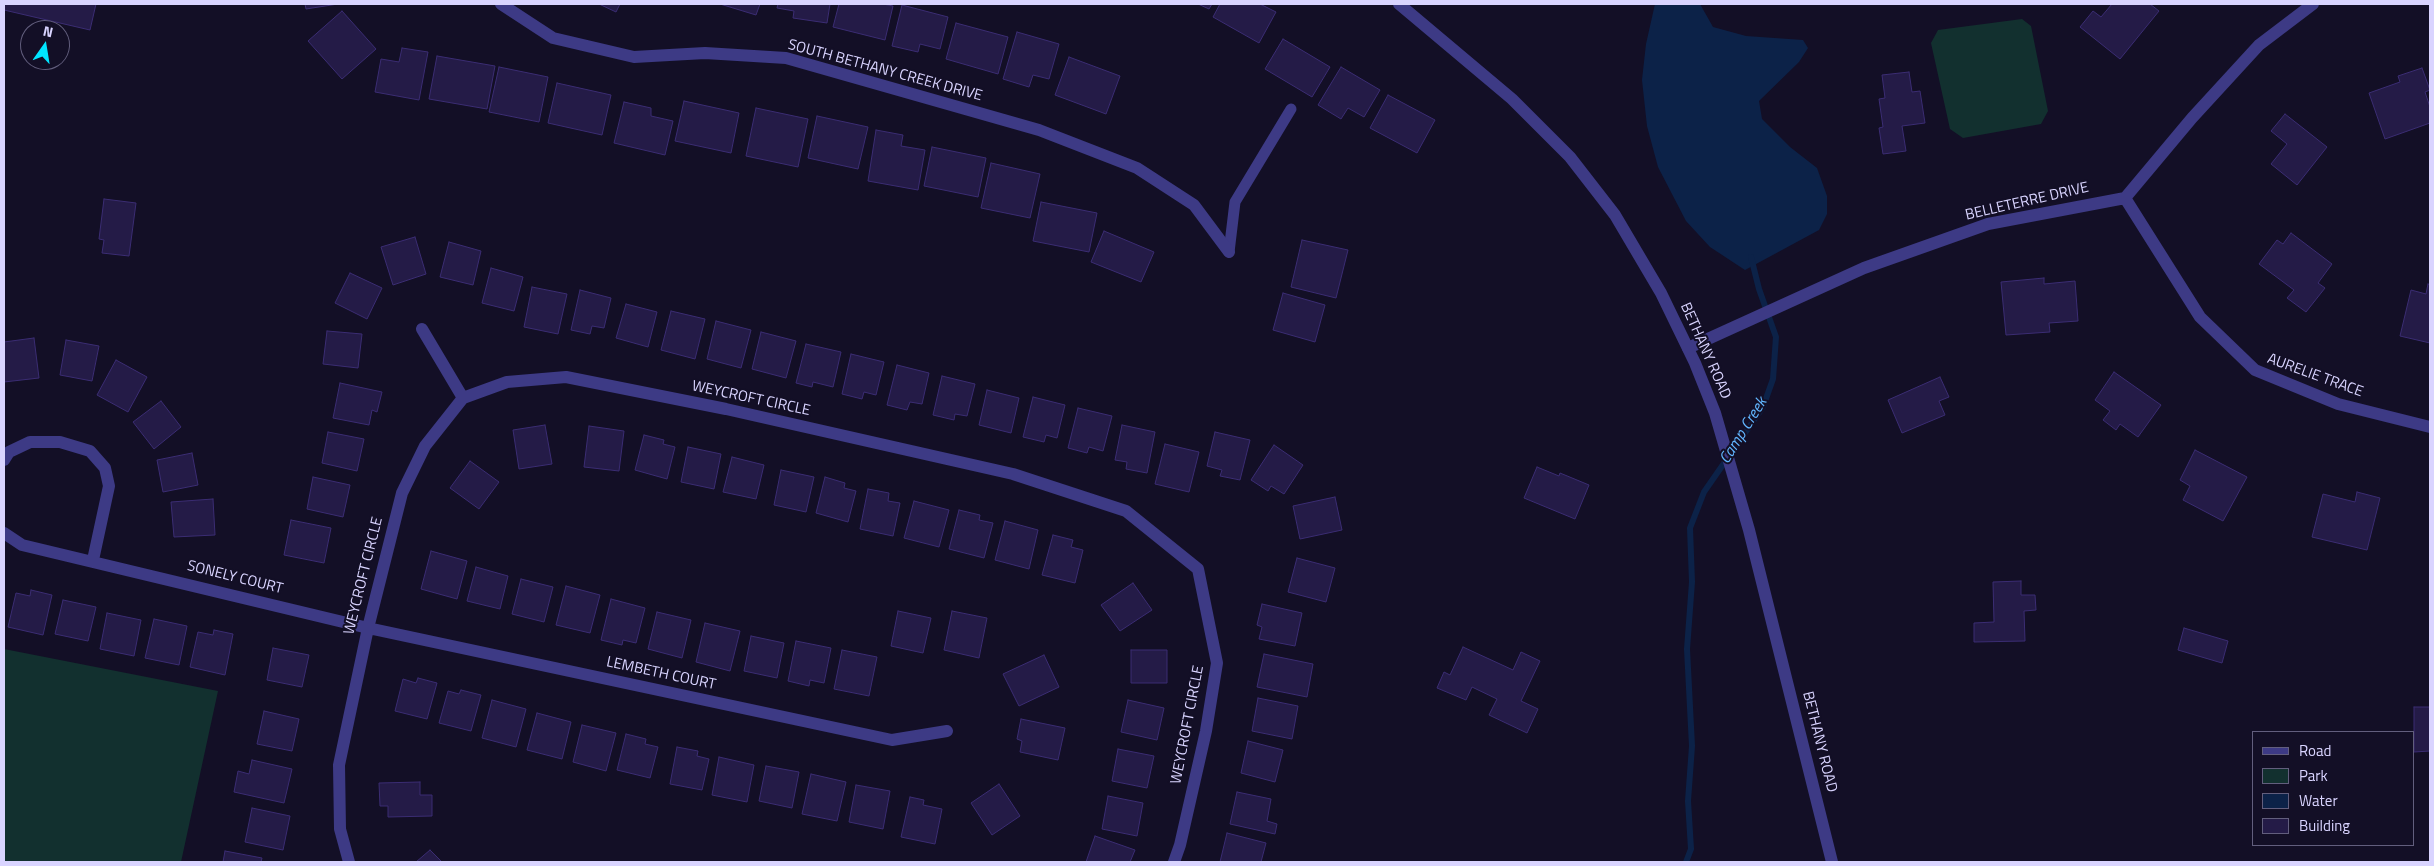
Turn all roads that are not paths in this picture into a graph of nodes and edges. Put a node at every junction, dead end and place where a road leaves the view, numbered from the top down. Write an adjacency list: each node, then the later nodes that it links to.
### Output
1 (501, 4): 6 (street, SOUTH BETHANY CREEK DRIVE)
2 (1399, 4): 8 (street, BETHANY ROAD)
3 (2313, 4): 5 (street)
4 (1291, 109): 6 (lane)
5 (2125, 198): 8 (street, BELLETERRE DRIVE); 10 (street, AURELIE TRACE)
6 (1228, 252)
7 (422, 329): 9 (street)
8 (1688, 348): 18 (street, BETHANY ROAD)
9 (463, 398): 14 (street, WEYCROFT CIRCLE); 17 (street, WEYCROFT CIRCLE)
10 (2430, 427)
11 (4, 460): 13 (street)
12 (4, 533): 13 (street, SONELY COURT)
13 (94, 560): 14 (street, SONELY COURT)
14 (368, 628): 15 (street, LEMBETH COURT); 16 (street, WEYCROFT CIRCLE)
15 (947, 731)
16 (349, 862)
17 (1174, 862)
18 (1832, 862)

